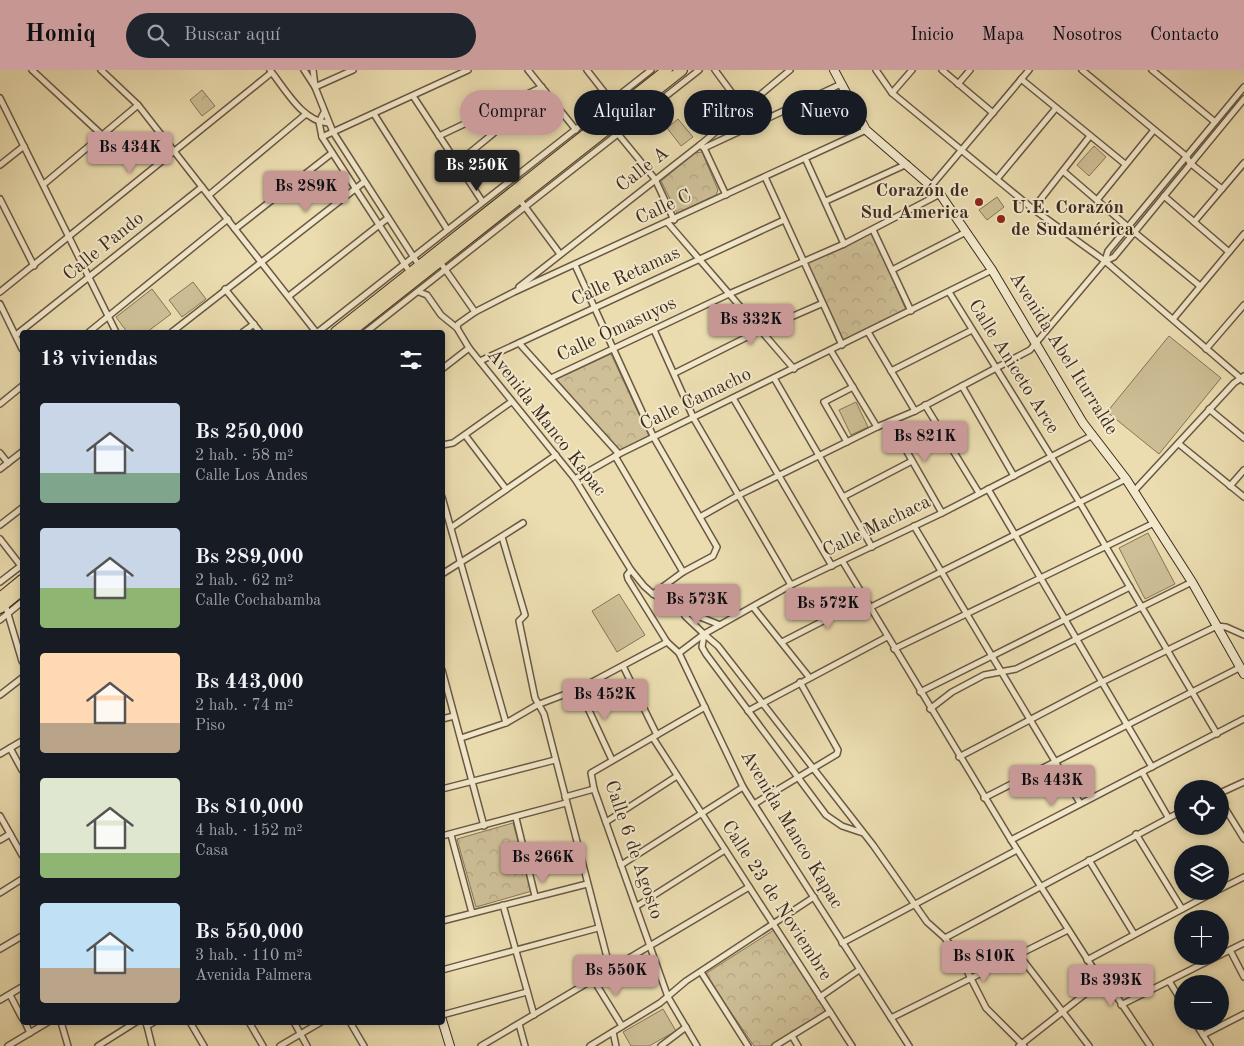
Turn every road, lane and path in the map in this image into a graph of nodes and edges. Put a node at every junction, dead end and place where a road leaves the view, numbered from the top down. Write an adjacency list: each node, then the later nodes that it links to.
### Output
1 (32, 70): 56 (street)
2 (101, 70): 41 (street)
3 (304, 70): 28 (street)
4 (313, 70): 28 (street)
5 (353, 70): 28 (street)
6 (468, 70): 24 (street)
7 (528, 70): 30 (street)
8 (587, 70): 31 (street)
9 (651, 70): 32 (street)
10 (667, 70): 123 (highway)
11 (682, 70): 95 (highway)
12 (699, 70): 33 (street)
13 (714, 70): 34 (street)
14 (790, 70): 35 (street, Calle A)
15 (834, 70): 26 (street, Avenida Abel Iturralde)
16 (876, 70): 37 (street)
17 (912, 70): 37 (street)
18 (942, 70): 27 (street)
19 (970, 70): 27 (street)
20 (1029, 70): 25 (street)
21 (1152, 70): 49 (street)
22 (270, 71): 46 (street); 67 (street)
23 (1085, 71): 52 (street)
24 (457, 72): 38 (street)
25 (1021, 79): 42 (street); 45 (street)
26 (841, 84): 36 (street, Avenida Abel Iturralde); 65 (street)
27 (958, 84): 45 (street)
28 (315, 87): 44 (street)
29 (1244, 87): 49 (street)
30 (544, 89): 51 (street); 61 (street); 73 (street)
31 (603, 90)
32 (627, 90)
33 (674, 90)
34 (729, 90)
35 (765, 90)
36 (844, 90)
37 (892, 93): 66 (street)
38 (413, 96): 47 (street); 61 (street)
39 (0, 98): 43 (street)
40 (1244, 99): 71 (street)
41 (138, 105): 56 (street); 67 (street)
42 (1056, 108): 62 (street); 80 (street)
43 (2, 110): 64 (street)
44 (324, 112): 48 (street); 50 (street)
45 (993, 113): 66 (street)
46 (306, 114): 48 (street); 88 (street)
47 (374, 114): 54 (street); 106 (street)
48 (319, 122): 50 (street); 63 (street)
49 (1215, 122): 69 (street)
50 (328, 123): 54 (street)
51 (574, 127)
52 (1154, 130): 69 (street); 75 (street)
53 (867, 131): 74 (street, Avenida Abel Iturralde)
54 (333, 132): 63 (street); 81 (street)
55 (574, 132): 93 (street)
56 (102, 135): 82 (street)
57 (617, 135): 95 (street)
58 (619, 135): 79 (street)
59 (714, 135): 65 (street, Calle A)
60 (855, 135): 70 (street, Calle C)
61 (439, 136): 73 (street)
62 (1090, 136): 75 (street); 77 (street)
63 (322, 137): 68 (street)
64 (24, 146): 76 (street); 82 (street)
65 (702, 146): 79 (street, Calle A); 89 (street)
66 (961, 150): 80 (street); 83 (street)
67 (174, 151): 84 (street); 111 (street)
68 (332, 153): 85 (street); 105 (street)
69 (1186, 156): 71 (street); 104 (street)
70 (805, 158): 78 (street, Calle C); 94 (street)
71 (1190, 163): 86 (street); 90 (street)
72 (1244, 163): 86 (street)
73 (456, 164): 93 (street)
74 (907, 164): 83 (street, Avenida Abel Iturralde); 94 (street)
75 (1125, 164): 92 (street)
76 (0, 165)
77 (1062, 171): 92 (street); 96 (street)
78 (765, 177): 89 (street, Calle C); 100 (street)
79 (655, 179): 99 (street); 114 (street, Calle A)
80 (997, 179): 96 (street)
81 (364, 182): 85 (street); 97 (street)
82 (44, 184): 111 (street)
83 (932, 185): 87 (street, Avenida Abel Iturralde)
84 (202, 187): 88 (street); 127 (street, Calle Pando)
85 (354, 188): 103 (street); 117 (street)
86 (1222, 189): 101 (street)
87 (940, 194): 107 (street, Calle Omasuyos); 108 (street, Avenida Abel Iturralde)
88 (208, 195): 98 (street)
89 (726, 195): 99 (street, Calle C)
90 (1164, 196): 101 (street); 109 (street)
91 (0, 199): 120 (street)
92 (1097, 200): 104 (street)
93 (482, 201): 106 (street)
94 (826, 201): 112 (street)
95 (523, 204): 114 (street); 122 (highway)
96 (1033, 209): 118 (street)
97 (388, 218): 103 (street); 115 (street)
98 (228, 219): 105 (street); 142 (street)
99 (674, 220): 102 (street, Calle C)
100 (784, 220): 116 (street, Calle Retamas); 119 (street)
101 (1194, 222): 113 (street)
102 (668, 223): 116 (street); 121 (street, Calle C)
103 (378, 226): 126 (street); 135 (street)
104 (1128, 227): 118 (street)
105 (235, 228): 117 (street)
106 (447, 229): 115 (street)
107 (873, 230): 112 (street, Calle Omasuyos); 124 (street)
108 (966, 232): 124 (street); 125 (street, Avenida Abel Iturralde)
109 (1134, 232): 118 (street); 128 (street)
110 (1244, 234): 113 (street)
111 (70, 237): 120 (street); 127 (street)
112 (844, 244): 119 (street, Calle Omasuyos)
113 (1229, 252): 128 (street)
114 (560, 254): 131 (street, Calle A)
115 (413, 257): 123 (street); 126 (street)
116 (699, 260): 134 (street); 139 (street, Calle Retamas)
117 (261, 261): 129 (street); 135 (street)
118 (1105, 261): 143 (street); 166 (street)
119 (804, 262): 134 (street, Calle Omasuyos); 137 (street)
120 (34, 266): 130 (street)
121 (575, 266): 131 (street, Calle C); 139 (street)
122 (443, 267): 123 (highway); 133 (street); 141 (street)
123 (422, 270): 126 (highway)
124 (892, 270): 140 (street)
125 (992, 270): 132 (street, Calle Camacho); 166 (street, Avenida Abel Iturralde)
126 (410, 273): 153 (street); 154 (highway); 155 (highway)
127 (90, 278): 142 (street); 146 (street, Calle Pando)
128 (1200, 286): 143 (street)
129 (225, 290): 144 (street); 149 (street)
130 (0, 292)
131 (514, 292): 141 (street, Calle C)
132 (949, 292): 140 (street, Calle Camacho); 159 (street, Calle Aniceto Arce)
133 (416, 293): 145 (street, Avenida Manco Kapac); 156 (street)
134 (729, 294): 157 (street, Calle Omasuyos); 158 (street)
135 (289, 296): 152 (street)
136 (0, 304): 162 (street)
137 (821, 304): 158 (street); 165 (street)
138 (1244, 304): 169 (street)
139 (594, 308): 163 (street, Calle Retamas); 168 (street)
140 (911, 311): 161 (street, Calle Camacho)
141 (475, 312): 145 (street)
142 (108, 317): 147 (street); 148 (street)
143 (1174, 318): 169 (street)
144 (254, 324): 150 (street); 151 (street)
145 (457, 328): 167 (street, Avenida Manco Kapac)
146 (22, 330)
147 (92, 330)
148 (115, 330)
149 (175, 330)
150 (246, 330)
151 (258, 330)
152 (315, 330)
153 (320, 330)
154 (339, 330)
155 (352, 330)
156 (369, 330)
157 (654, 330): 168 (street, Calle Omasuyos); 176 (street)
158 (761, 330): 173 (street); 176 (street)
159 (972, 330): 174 (street, Calle Aniceto Arce); 175 (street)
160 (20, 332): 162 (street, Calle Pando)
161 (868, 332): 165 (street, Calle Camacho); 175 (street)
162 (16, 335): 164 (street)
163 (519, 343): 171 (street, Calle Retamas); 177 (street)
164 (20, 344)
165 (842, 345): 170 (street, Calle Camacho)
166 (1036, 346): 174 (street); 193 (street, Avenida Abel Iturralde)
167 (470, 348): 171 (street, Avenida Manco Kapac); 172 (street)
168 (614, 348): 177 (street, Calle Omasuyos); 194 (street)
169 (1206, 349): 179 (street)
170 (831, 351): 173 (street, Calle Camacho); 181 (street)
171 (480, 361): 184 (street, Avenida Manco Kapac)
172 (445, 367)
173 (794, 369): 178 (street, Calle Camacho)
174 (996, 369): 180 (street); 204 (street, Calle Aniceto Arce)
175 (891, 371): 188 (street)
176 (675, 373): 189 (street)
177 (551, 378): 202 (street)
178 (774, 378): 183 (street, Calle Camacho); 203 (street)
179 (1243, 378): 187 (street)
180 (962, 386): 186 (street); 210 (street)
181 (853, 387): 191 (street); 196 (street)
182 (20, 388): 185 (street)
183 (734, 398): 189 (street, Calle Camacho); 209 (street)
184 (511, 402): 192 (street); 201 (street, Avenida Manco Kapac)
185 (0, 404)
186 (925, 405): 188 (street); 217 (street)
187 (1209, 408): 195 (street); 198 (street)
188 (915, 411): 190 (street)
189 (694, 419): 194 (street, Calle Camacho); 218 (street)
190 (890, 422): 191 (street); 205 (street)
191 (877, 427): 196 (street)
192 (465, 435): 197 (street); 214 (street)
193 (1093, 435): 204 (street, Calle Machaca); 212 (street, Avenida Abel Iturralde)
194 (654, 438): 202 (street, Calle Camacho); 225 (street)
195 (1244, 438)
196 (847, 442): 203 (street)
197 (445, 444)
198 (1179, 444): 213 (street); 216 (street)
199 (0, 453): 206 (street)
200 (20, 454): 206 (street)
201 (556, 455): 211 (street, Avenida Manco Kapac); 214 (street)
202 (617, 455): 211 (street, Calle Camacho); 243 (street)
203 (821, 455): 209 (street); 220 (street)
204 (1052, 457): 210 (street, Calle Machaca); 221 (street, Calle Aniceto Arce)
205 (912, 461): 220 (street); 224 (street)
206 (8, 463): 207 (street)
207 (0, 470)
208 (1244, 470): 213 (street)
209 (779, 476): 218 (street); 239 (street)
210 (1014, 476): 215 (street, Calle Machaca)
211 (575, 479): 241 (street, Avenida Manco Kapac)
212 (1126, 479): 216 (street, Avenida Abel Iturralde); 221 (street)
213 (1230, 486): 219 (street)
214 (506, 489): 230 (street)
215 (988, 489): 217 (street, Calle Machaca); 232 (street)
216 (1134, 491): 227 (street, Avenida Abel Iturralde)
217 (979, 493): 224 (street, Calle Machaca)
218 (739, 495): 225 (street); 249 (street)
219 (1244, 496)
220 (843, 497): 235 (street)
221 (1080, 503): 232 (street); 234 (street, Calle Aniceto Arce)
222 (445, 508): 230 (street)
223 (20, 510): 228 (street)
224 (942, 513): 229 (street, Calle Machaca)
225 (700, 518): 243 (street)
226 (523, 523): 231 (street)
227 (1154, 523): 234 (street); 247 (street, Avenida Abel Iturralde)
228 (0, 525)
229 (914, 526): 235 (street, Calle Machaca); 244 (street)
230 (452, 527): 236 (street)
231 (502, 536): 236 (street); 289 (street)
232 (1015, 536): 244 (street); 245 (street)
233 (0, 539): 238 (street)
234 (1104, 545): 245 (street); 250 (street, Calle Aniceto Arce)
235 (872, 547): 237 (street, Calle Machaca)
236 (462, 562): 242 (street); 297 (street)
237 (843, 562): 239 (street, Calle Machaca); 253 (street)
238 (20, 563)
239 (832, 566): 249 (street, Calle Machaca)
240 (20, 567): 246 (street)
241 (631, 570): 252 (street); 269 (street, Avenida Manco Kapac)
242 (445, 572)
243 (683, 572): 252 (street)
244 (942, 572): 258 (street); 260 (street)
245 (1040, 578): 260 (street); 262 (street)
246 (0, 582)
247 (1192, 582): 257 (street); 264 (street, Avenida Abel Iturralde)
248 (20, 583): 255 (highway)
249 (791, 585): 256 (street, Calle Machaca)
250 (1130, 587): 257 (street, Calle Aniceto Arce); 262 (street)
251 (20, 592): 255 (highway)
252 (653, 594): 259 (street)
253 (864, 600): 258 (street); 270 (street)
254 (20, 602): 255 (street)
255 (3, 606): 261 (street); 274 (street)
256 (753, 607): 263 (street, Calle Machaca); 270 (street)
257 (1141, 607): 268 (street); 272 (street, Calle Aniceto Arce)
258 (869, 608): 267 (street)
259 (682, 610): 263 (street); 265 (street)
260 (966, 614): 271 (street); 275 (street)
261 (0, 620)
262 (1065, 620): 268 (street); 275 (street)
263 (720, 625): 265 (street, Calle Machaca)
264 (1217, 626): 266 (street); 272 (street); 277 (street, Avenida Abel Iturralde)
265 (704, 634): 273 (street, Calle Machaca); 288 (street); 292 (street)
266 (1244, 635)
267 (887, 637): 271 (street); 279 (street)
268 (1077, 640): 278 (street); 283 (street)
269 (667, 642): 273 (street, Avenida Manco Kapac); 276 (street)
270 (782, 642): 279 (street)
271 (894, 649): 285 (street)
272 (1167, 652): 283 (street); 286 (street, Calle Aniceto Arce)
273 (679, 653): 290 (street, Avenida Manco Kapac)
274 (20, 655)
275 (993, 657): 278 (street); 285 (street)
276 (623, 666): 284 (street); 300 (street)
277 (1242, 671): 286 (street)
278 (1002, 672): 291 (street); 296 (street)
279 (809, 677): 282 (street)
280 (20, 680): 287 (street)
281 (445, 682): 293 (street)
282 (800, 682): 288 (street); 311 (street)
283 (1102, 682): 296 (street); 298 (street)
284 (580, 689): 289 (street); 307 (street)
285 (920, 692): 291 (street)
286 (1192, 692): 298 (street); 299 (street, Calle Aniceto Arce)
287 (0, 695)
288 (762, 702): 292 (street); 311 (street)
289 (538, 705): 297 (street); 306 (street)
290 (705, 707): 300 (street); 317 (street, Avenida Manco Kapac)
291 (930, 709): 305 (street)
292 (748, 711): 314 (street)
293 (454, 716): 294 (street); 301 (street)
294 (445, 718)
295 (1244, 719): 299 (street)
296 (1029, 720): 305 (street); 308 (street)
297 (506, 723): 301 (street)
298 (1126, 724): 308 (street); 310 (street)
299 (1217, 734): 310 (street)
300 (655, 737): 307 (street); 313 (street)
301 (461, 738): 315 (street)
302 (20, 742): 303 (street)
303 (10, 748): 304 (street); 309 (street)
304 (0, 754)
305 (959, 757): 322 (street)
306 (555, 760): 315 (street); 321 (street)
307 (612, 760): 319 (street, Calle 6 de Agosto)
308 (1055, 761): 322 (street); 323 (street)
309 (20, 766)
310 (1152, 767): 312 (street)
311 (812, 769): 314 (street); 334 (street)
312 (1142, 772): 323 (street); 331 (street)
313 (677, 776): 326 (street); 332 (street)
314 (798, 777): 325 (street); 334 (street)
315 (471, 781): 318 (street); 333 (street)
316 (1244, 782): 320 (street)
317 (743, 786): 325 (street, Avenida Manco Kapac); 326 (street, Calle 23 de Noviembre)
318 (445, 788)
319 (594, 789): 321 (street); 332 (street, Calle 6 de Agosto)
320 (1229, 790)
321 (565, 797): 324 (street)
322 (984, 798): 341 (street)
323 (1080, 803): 341 (street)
324 (566, 804): 330 (street); 349 (street)
325 (754, 804): 355 (street, Avenida Manco Kapac)
326 (702, 813): 342 (street, Calle 23 de Noviembre); 346 (street)
327 (1174, 815): 331 (street)
328 (1229, 815): 339 (street)
329 (0, 816): 335 (street)
330 (516, 818): 333 (street); 354 (street)
331 (1168, 818): 337 (street)
332 (606, 822): 346 (street, Calle 6 de Agosto)
333 (484, 826): 336 (street)
334 (863, 833): 357 (street)
335 (10, 834): 340 (street); 344 (street)
336 (451, 834): 338 (street); 361 (street)
337 (1136, 834): 345 (street); 360 (street)
338 (445, 835)
339 (1244, 839)
340 (0, 840)
341 (1011, 840): 343 (street)
342 (725, 850): 352 (street, Calle 23 de Noviembre); 359 (street)
343 (1016, 850): 351 (street); 357 (street)
344 (20, 852)
345 (1089, 860): 351 (street); 366 (street)
346 (621, 865): 359 (street, Calle 6 de Agosto)
347 (1244, 877): 350 (street)
348 (20, 881): 353 (street)
349 (587, 884): 354 (street); 364 (street)
350 (1229, 884)
351 (1042, 886): 365 (street); 368 (street)
352 (749, 887): 363 (street, Calle 23 de Noviembre); 371 (street)
353 (0, 893)
354 (535, 896): 358 (street)
355 (814, 898): 363 (street); 369 (street, Avenida Manco Kapac)
356 (1199, 900): 360 (street)
357 (914, 904): 368 (street); 369 (street)
358 (504, 905): 361 (street); 373 (street)
359 (637, 906): 371 (street, Calle 6 de Agosto)
360 (1182, 909): 366 (street)
361 (472, 913): 362 (street)
362 (445, 920)
363 (774, 924): 381 (street); 391 (street, Calle 23 de Noviembre)
364 (598, 928): 373 (street); 379 (street)
365 (1068, 930): 375 (street); 376 (street)
366 (1134, 934): 376 (street)
367 (20, 937): 372 (street)
368 (945, 938): 384 (street)
369 (842, 943): 380 (street, Avenida Manco Kapac)
370 (1244, 943): 374 (street)
371 (651, 946): 379 (street); 392 (street, Calle 6 de Agosto)
372 (0, 949)
373 (516, 950): 378 (street); 389 (street)
374 (1230, 950): 382 (street)
375 (1018, 955): 384 (street); 396 (street)
376 (1087, 960): 385 (street)
377 (1201, 965): 386 (street)
378 (445, 969)
379 (610, 969): 383 (street)
380 (859, 970): 391 (street); 401 (street, Avenida Manco Kapac)
381 (701, 972): 392 (street); 422 (street)
382 (1244, 978)
383 (594, 979): 400 (street); 414 (street)
384 (971, 979): 401 (street); 423 (street)
385 (1104, 979): 394 (street); 396 (street)
386 (1169, 981): 388 (street); 394 (street)
387 (20, 988): 390 (street)
388 (1174, 989)
389 (527, 992): 398 (street); 400 (street)
390 (10, 994): 393 (street); 397 (street)
391 (820, 996): 395 (street, Calle 23 de Noviembre)
392 (668, 997): 414 (street); 415 (street, Calle 6 de Agosto)
393 (0, 1000)
394 (1122, 1005): 446 (street)
395 (830, 1012): 421 (street); 443 (street, Calle 23 de Noviembre)
396 (1062, 1012): 423 (street); 445 (street)
397 (20, 1014)
398 (445, 1014)
399 (1244, 1014): 420 (street)
400 (534, 1015): 402 (street)
401 (891, 1018): 444 (street, Avenida Manco Kapac)
402 (518, 1024): 434 (street); 435 (street)
403 (26, 1025): 418 (street)
404 (43, 1025): 418 (street)
405 (63, 1025): 425 (street)
406 (131, 1025): 426 (street)
407 (147, 1025): 427 (street)
408 (192, 1025): 428 (street)
409 (251, 1025): 429 (street)
410 (296, 1025): 419 (street)
411 (316, 1025): 419 (street)
412 (352, 1025): 432 (street)
413 (444, 1025): 433 (street)
414 (622, 1026): 417 (street)
415 (686, 1027): 438 (street); 439 (street, Calle 6 de Agosto)
416 (1200, 1030): 420 (street)
417 (613, 1032): 436 (street); 437 (street)
418 (30, 1033): 424 (street)
419 (301, 1034): 430 (street); 431 (street)
420 (1203, 1035): 447 (street)
421 (792, 1036): 441 (street); 442 (street)
422 (747, 1044): 440 (street)
423 (1022, 1045)
424 (8, 1046)
425 (68, 1046)
426 (98, 1046)
427 (152, 1046)
428 (204, 1046)
429 (263, 1046)
430 (280, 1046)
431 (308, 1046)
432 (364, 1046)
433 (450, 1046)
434 (481, 1046)
435 (525, 1046)
436 (590, 1046)
437 (616, 1046)
438 (661, 1046)
439 (697, 1046)
440 (740, 1046)
441 (775, 1046)
442 (798, 1046)
443 (852, 1046)
444 (909, 1046)
445 (1089, 1046)
446 (1150, 1046)
447 (1210, 1046)

